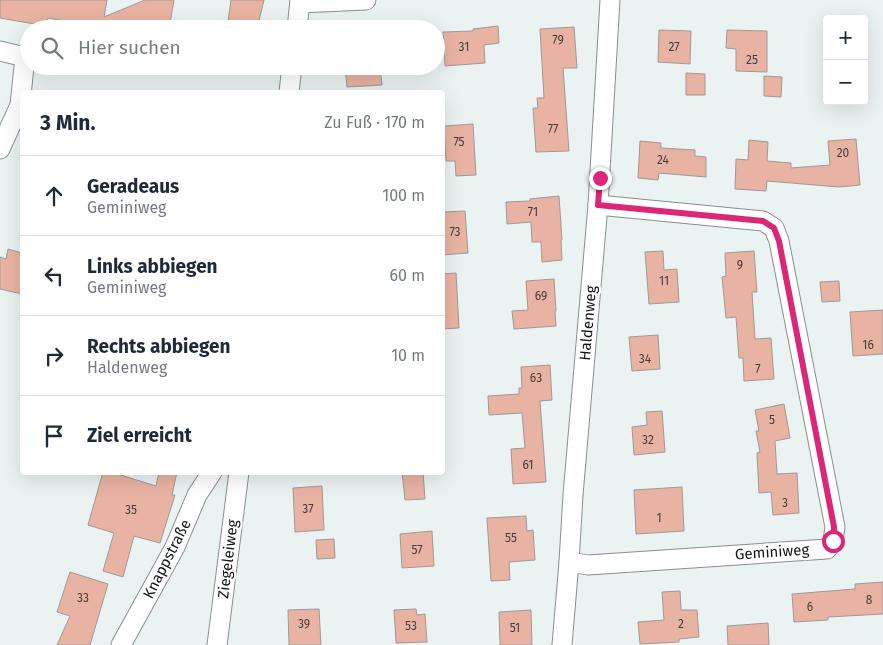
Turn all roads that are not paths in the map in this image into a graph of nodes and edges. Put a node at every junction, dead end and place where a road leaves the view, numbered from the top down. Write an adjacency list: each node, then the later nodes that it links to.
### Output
1 (366, 0): 3 (street)
2 (610, 0): 13 (street, Haldenweg)
3 (300, 2): 4 (street)
4 (297, 20)
5 (0, 51): 6 (street)
6 (20, 56)
7 (23, 75): 9 (street)
8 (291, 75): 10 (street)
9 (21, 90)
10 (289, 90)
11 (20, 104): 12 (street)
12 (0, 149)
13 (598, 205): 16 (street, Haldenweg); 16 (street, Geminiweg)
14 (210, 475): 17 (street, Knappstraße)
15 (239, 475): 18 (street, Ziegeleiweg)
16 (569, 562): 19 (street, Haldenweg)
17 (121, 645)
18 (217, 645)
19 (562, 645)

